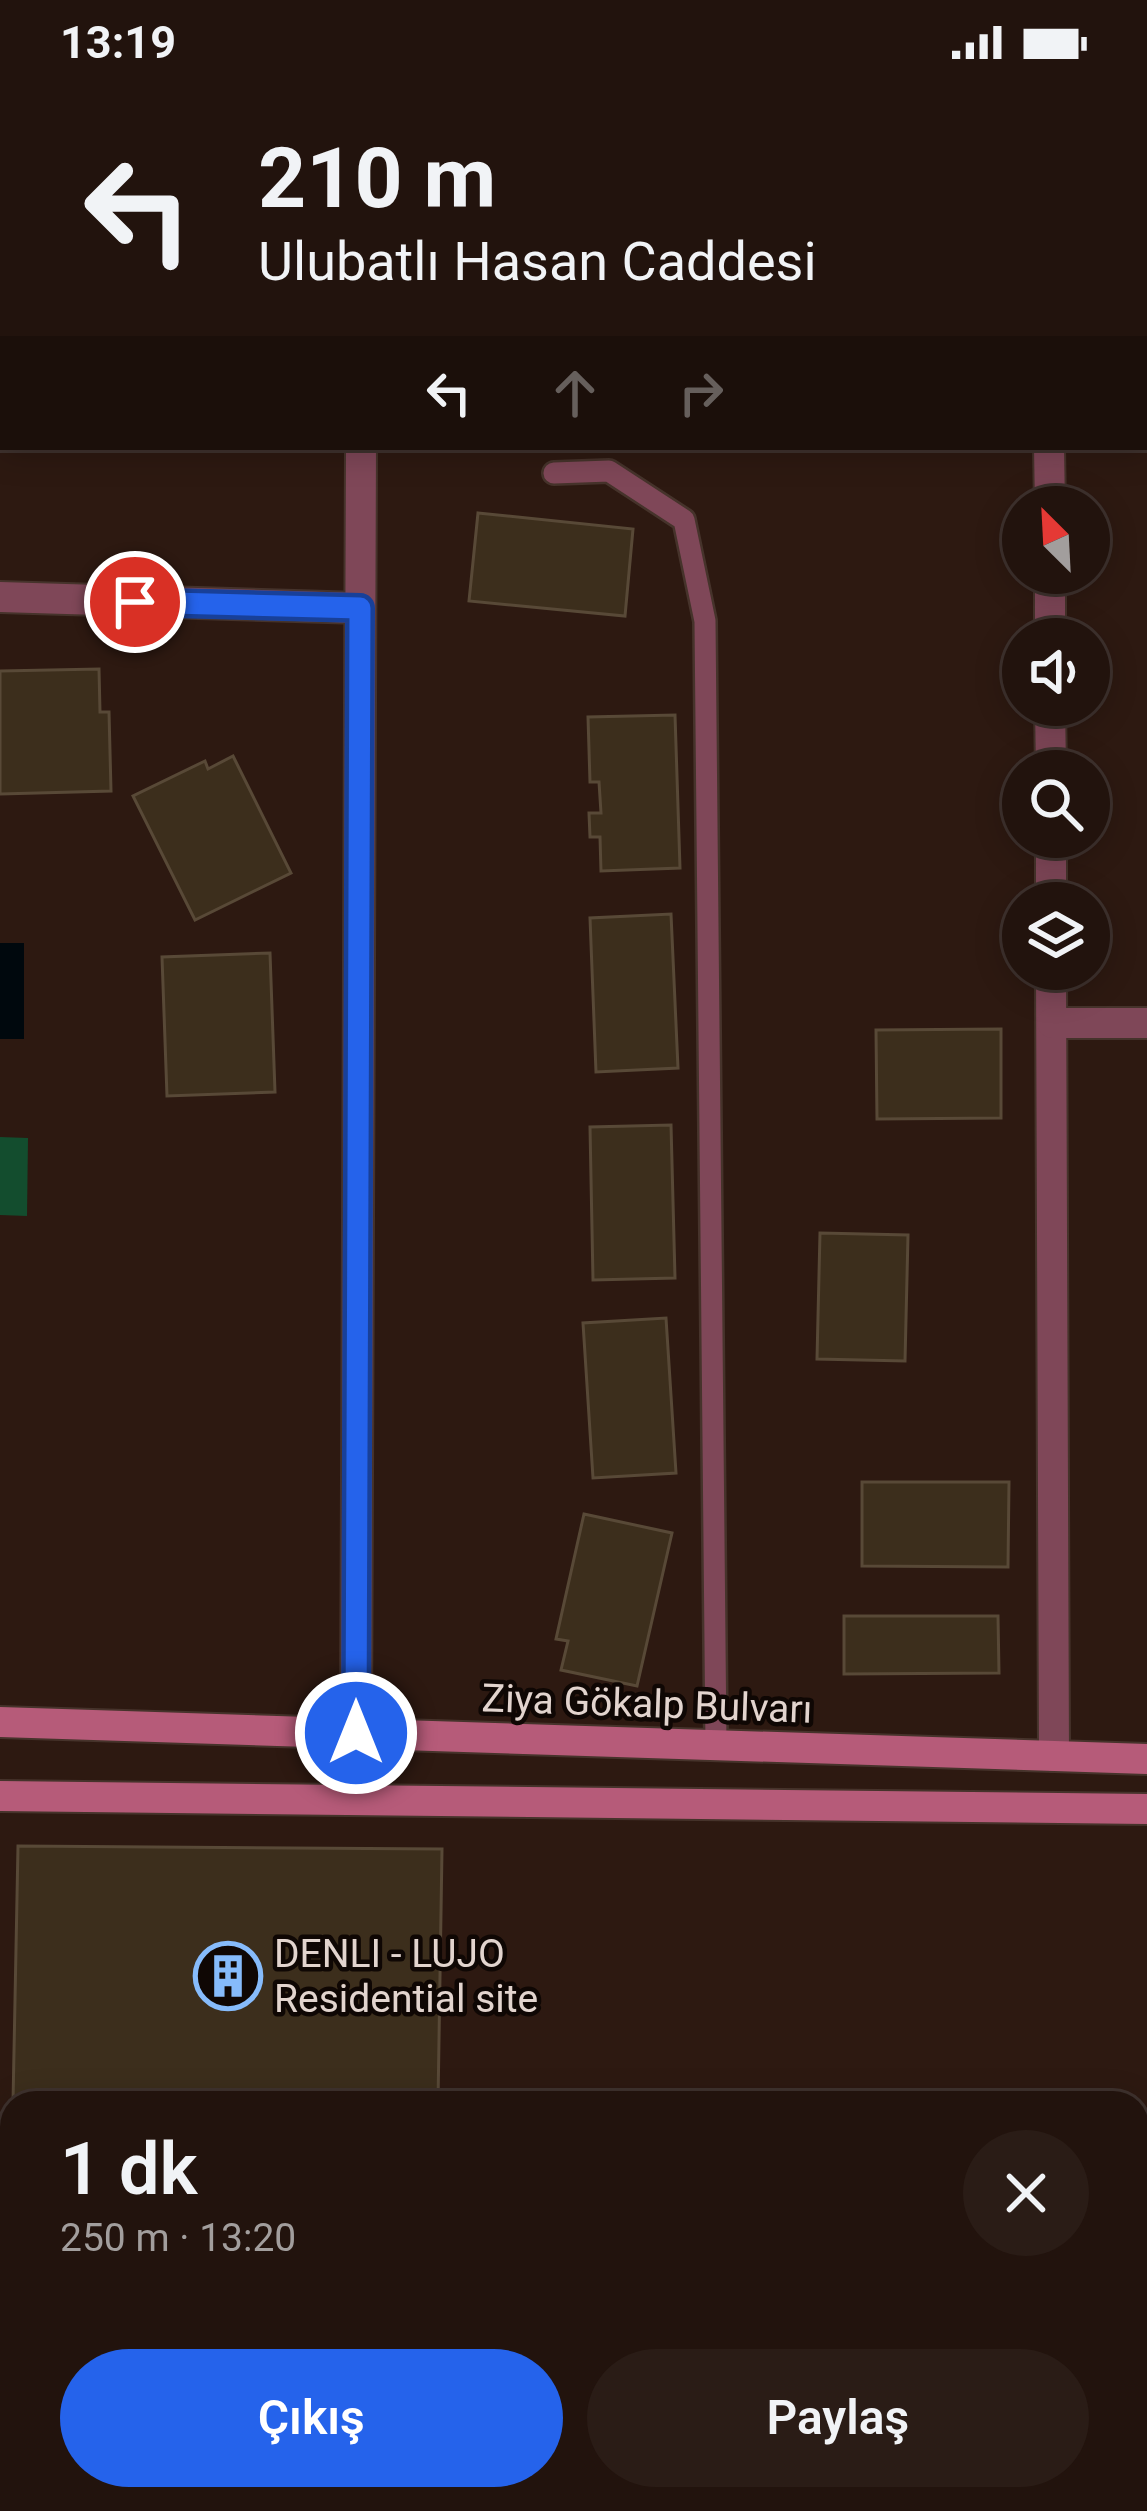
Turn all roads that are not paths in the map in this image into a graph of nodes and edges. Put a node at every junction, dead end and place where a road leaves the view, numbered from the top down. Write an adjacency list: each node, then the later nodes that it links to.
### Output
1 (361, 450): 6 (street)
2 (1049, 450): 4 (street)
3 (554, 473): 12 (lane)
4 (1050, 486)
5 (0, 597): 6 (street)
6 (360, 608): 11 (street)
7 (1051, 990): 8 (street)
8 (1052, 1023): 9 (street); 13 (street)
9 (1147, 1023)
10 (0, 1722): 11 (street, Ziya Gökalp Bulvarı)
11 (356, 1733): 12 (street, Ziya Gökalp Bulvarı)
12 (716, 1745): 13 (street, Ziya Gökalp Bulvarı)
13 (1054, 1756): 14 (street, Ziya Gökalp Bulvarı)
14 (1147, 1759)
15 (0, 1796): 16 (street)
16 (1147, 1809)

